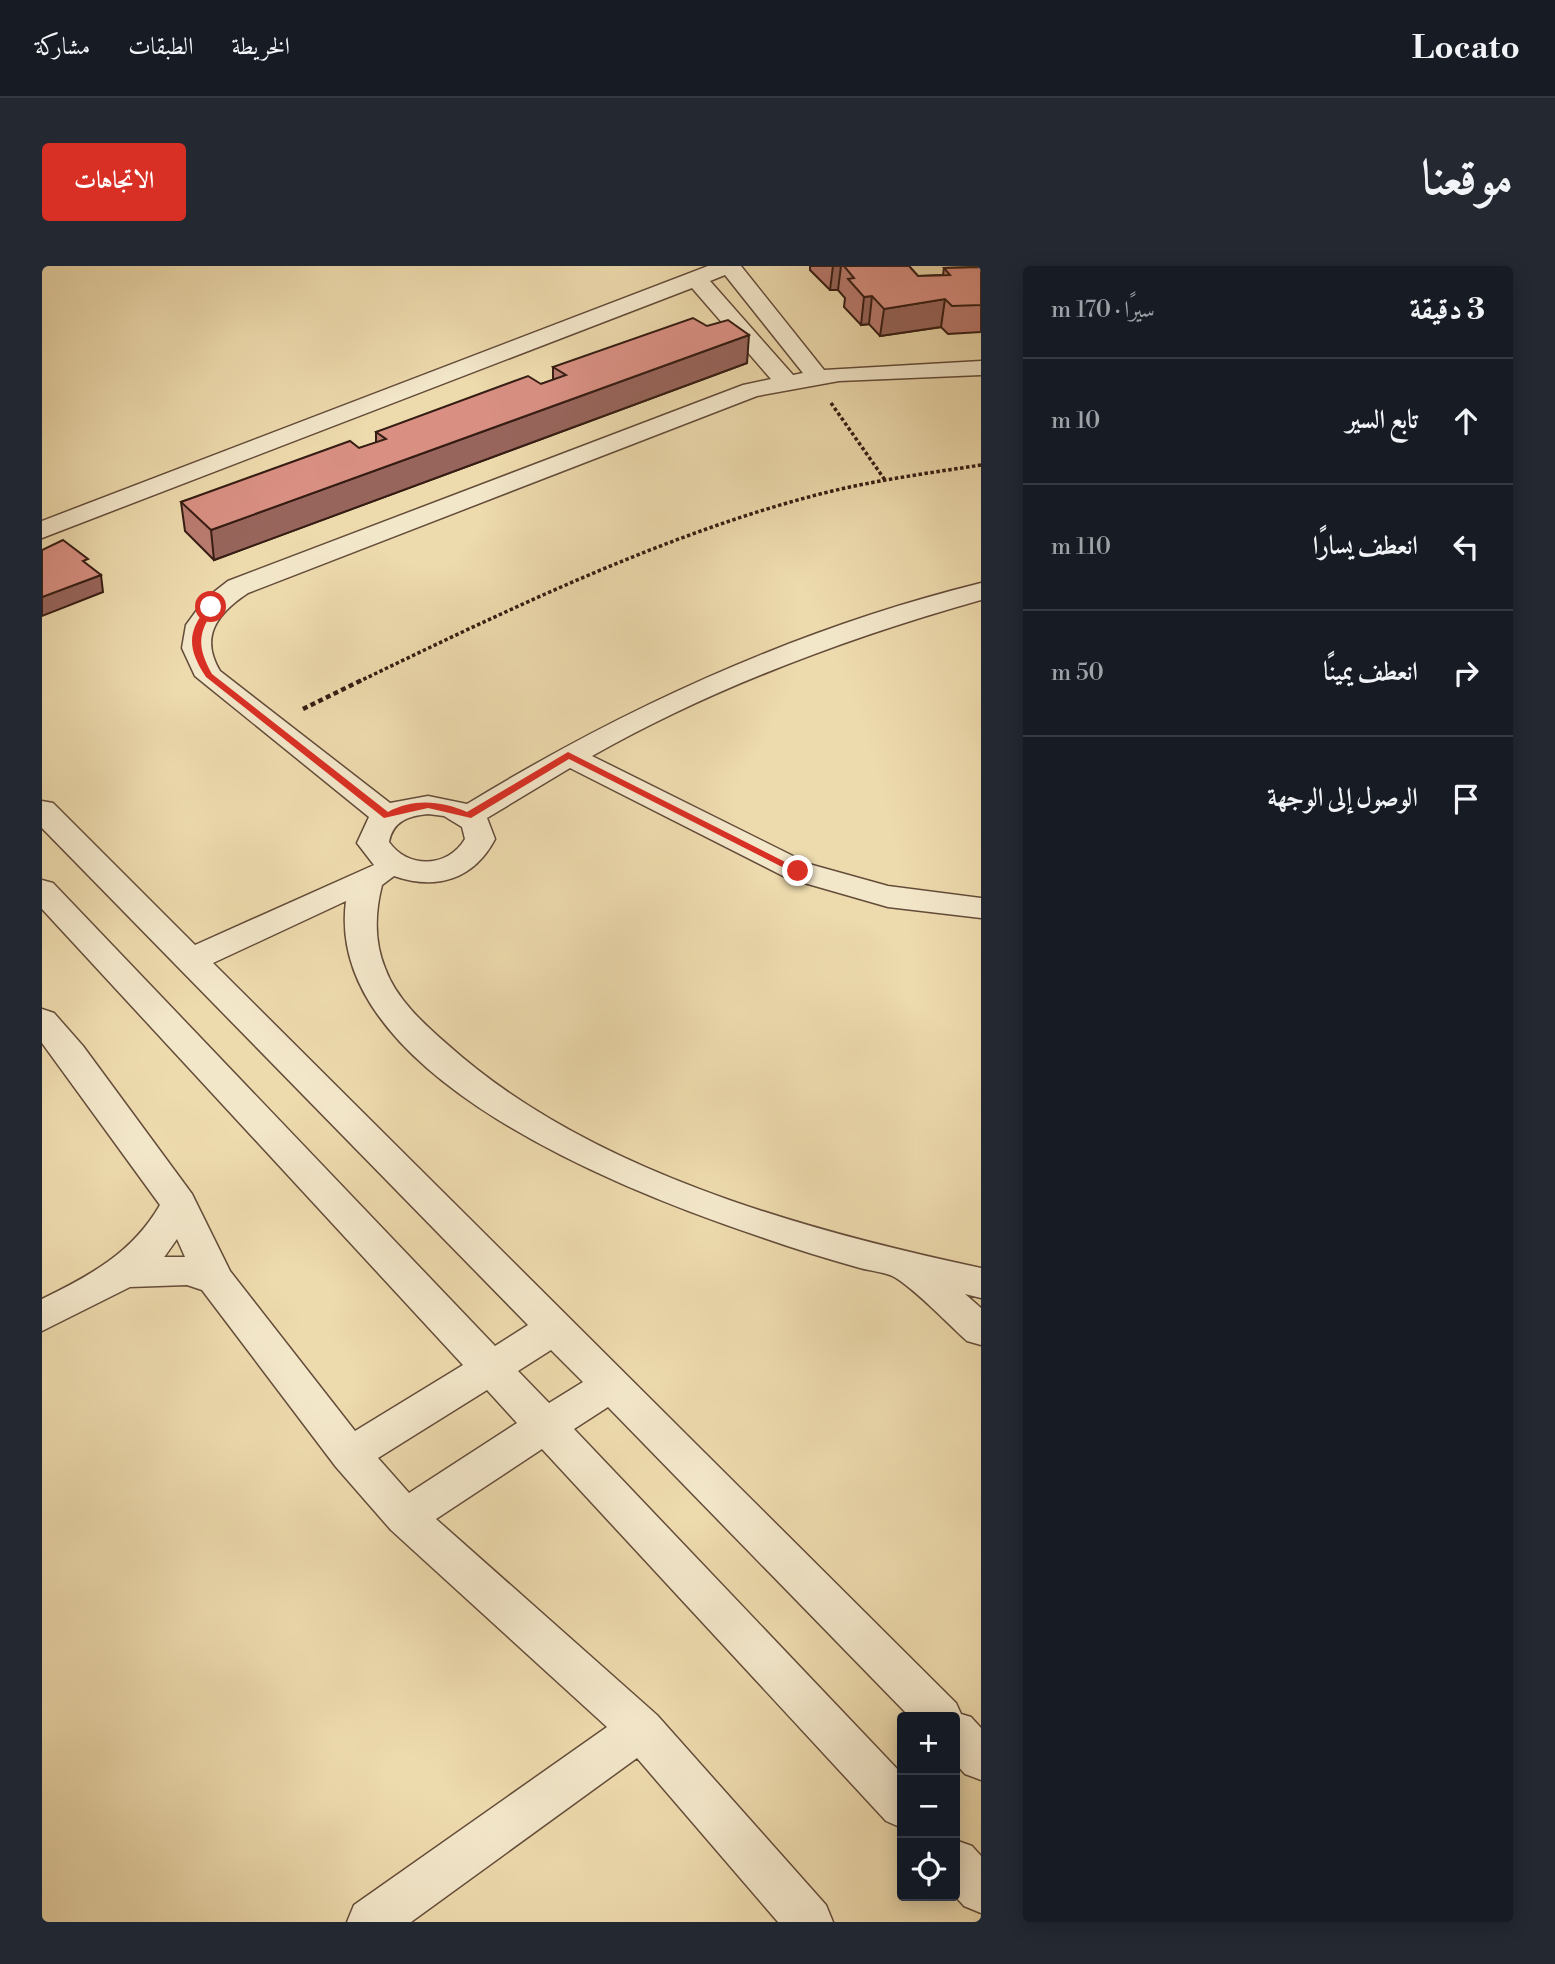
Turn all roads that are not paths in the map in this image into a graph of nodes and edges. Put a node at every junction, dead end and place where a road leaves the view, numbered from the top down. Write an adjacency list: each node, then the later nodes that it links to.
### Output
1 (671, 266): 7 (street)
2 (728, 266): 3 (street); 5 (street)
3 (695, 279): 6 (street); 8 (street)
4 (981, 368): 5 (street)
5 (815, 377): 6 (street)
6 (786, 382): 12 (street)
7 (42, 506)
8 (42, 530)
9 (981, 591): 10 (street)
10 (568, 755): 13 (street); 16 (street)
11 (42, 810): 17 (street)
12 (387, 816): 13 (street); 14 (street)
13 (468, 816): 14 (street)
14 (382, 873): 17 (street); 20 (street)
15 (42, 890): 27 (street)
16 (981, 908)
17 (190, 960): 25 (street)
18 (42, 1021): 19 (street)
19 (179, 1204): 21 (street); 22 (street)
20 (907, 1267): 23 (street); 26 (street)
21 (127, 1273): 22 (street); 24 (street)
22 (215, 1279): 30 (street)
23 (981, 1283)
24 (42, 1316)
25 (555, 1328): 27 (street); 28 (street)
26 (981, 1330)
27 (491, 1368): 29 (street); 30 (street)
28 (611, 1385): 29 (street); 32 (street)
29 (545, 1425): 31 (street); 36 (street)
30 (350, 1455): 31 (street)
31 (406, 1518): 33 (street)
32 (935, 1712)
33 (641, 1729): 39 (street); 40 (street)
34 (960, 1737): 35 (street)
35 (981, 1759)
36 (897, 1801)
37 (960, 1867): 38 (street)
38 (981, 1890)
39 (371, 1922)
40 (809, 1922)

